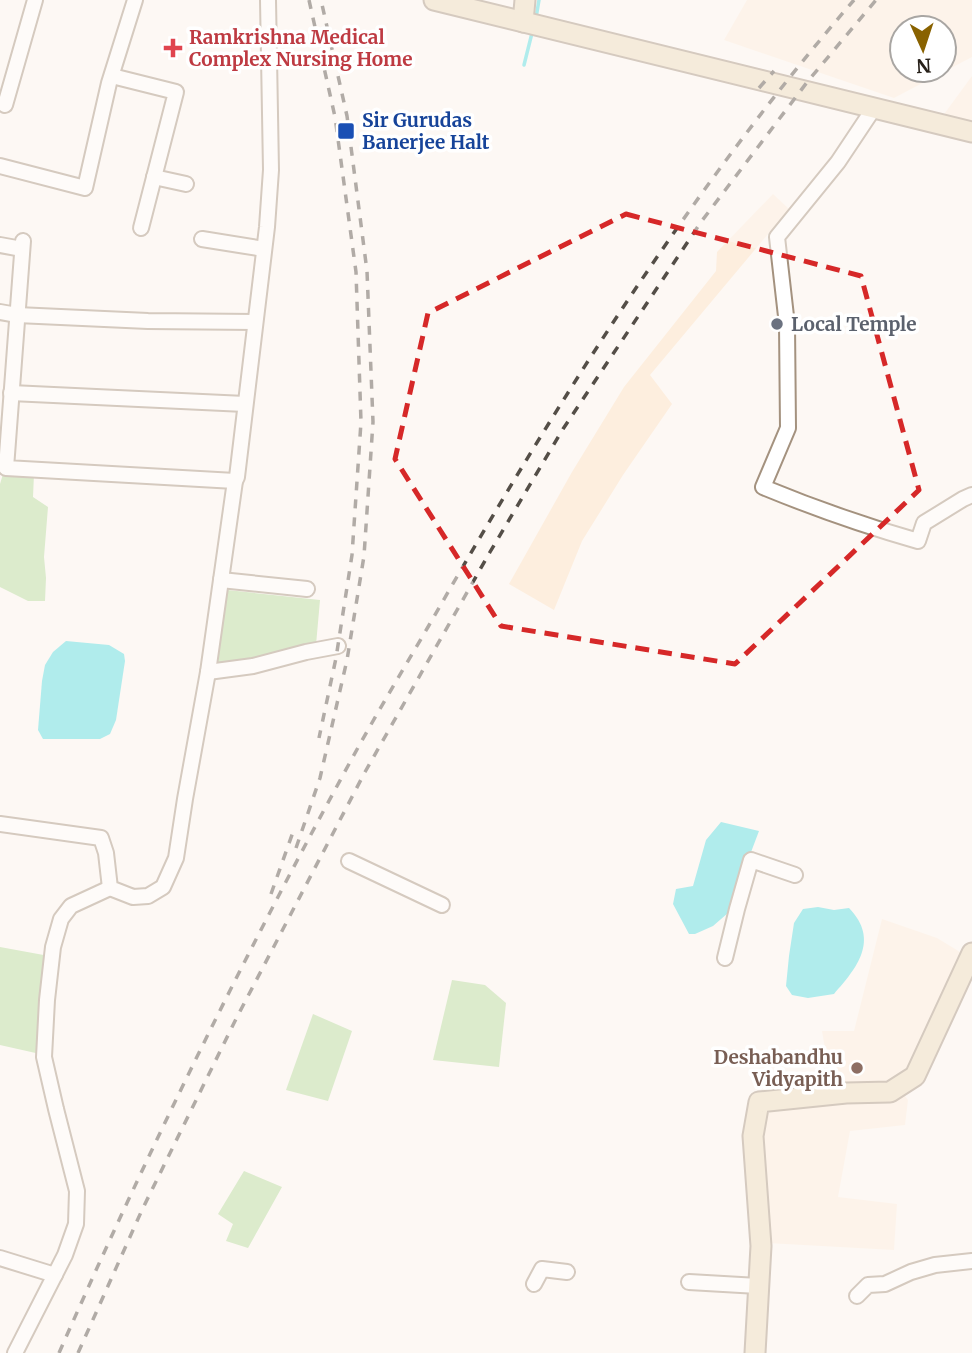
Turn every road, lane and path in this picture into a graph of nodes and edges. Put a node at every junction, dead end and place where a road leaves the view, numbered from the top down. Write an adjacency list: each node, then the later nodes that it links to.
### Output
1 (35, 0): 8 (street)
2 (135, 0): 7 (street)
3 (268, 0): 17 (street)
4 (434, 0): 6 (street)
5 (525, 0): 6 (street)
6 (523, 22): 9 (street)
7 (111, 76): 11 (street); 12 (street)
8 (5, 106)
9 (874, 108): 10 (street); 24 (street)
10 (972, 132)
11 (0, 166)
12 (154, 177): 13 (street); 14 (street)
13 (186, 184)
14 (141, 228)
15 (202, 239): 17 (street)
16 (0, 245): 19 (street)
17 (264, 249): 20 (street)
18 (0, 312): 19 (street)
19 (17, 315): 20 (street); 21 (street)
20 (255, 322): 22 (street)
21 (11, 393): 22 (street); 23 (street)
22 (246, 404): 23 (street)
23 (235, 481): 25 (street)
24 (972, 495)
25 (221, 580): 26 (street); 28 (street)
26 (307, 589)
27 (338, 646): 28 (street)
28 (208, 672): 32 (street)
29 (0, 824): 32 (street)
30 (349, 861): 33 (street)
31 (795, 875): 35 (street)
32 (110, 888): 39 (street)
33 (442, 905)
34 (972, 953): 42 (street)
35 (725, 958)
36 (0, 1258): 39 (street)
37 (972, 1261): 43 (street)
38 (567, 1272): 41 (street)
39 (55, 1275): 44 (street)
40 (689, 1282): 42 (street)
41 (534, 1284)
42 (758, 1286): 45 (street)
43 (857, 1296)
44 (15, 1353)
45 (755, 1353)

